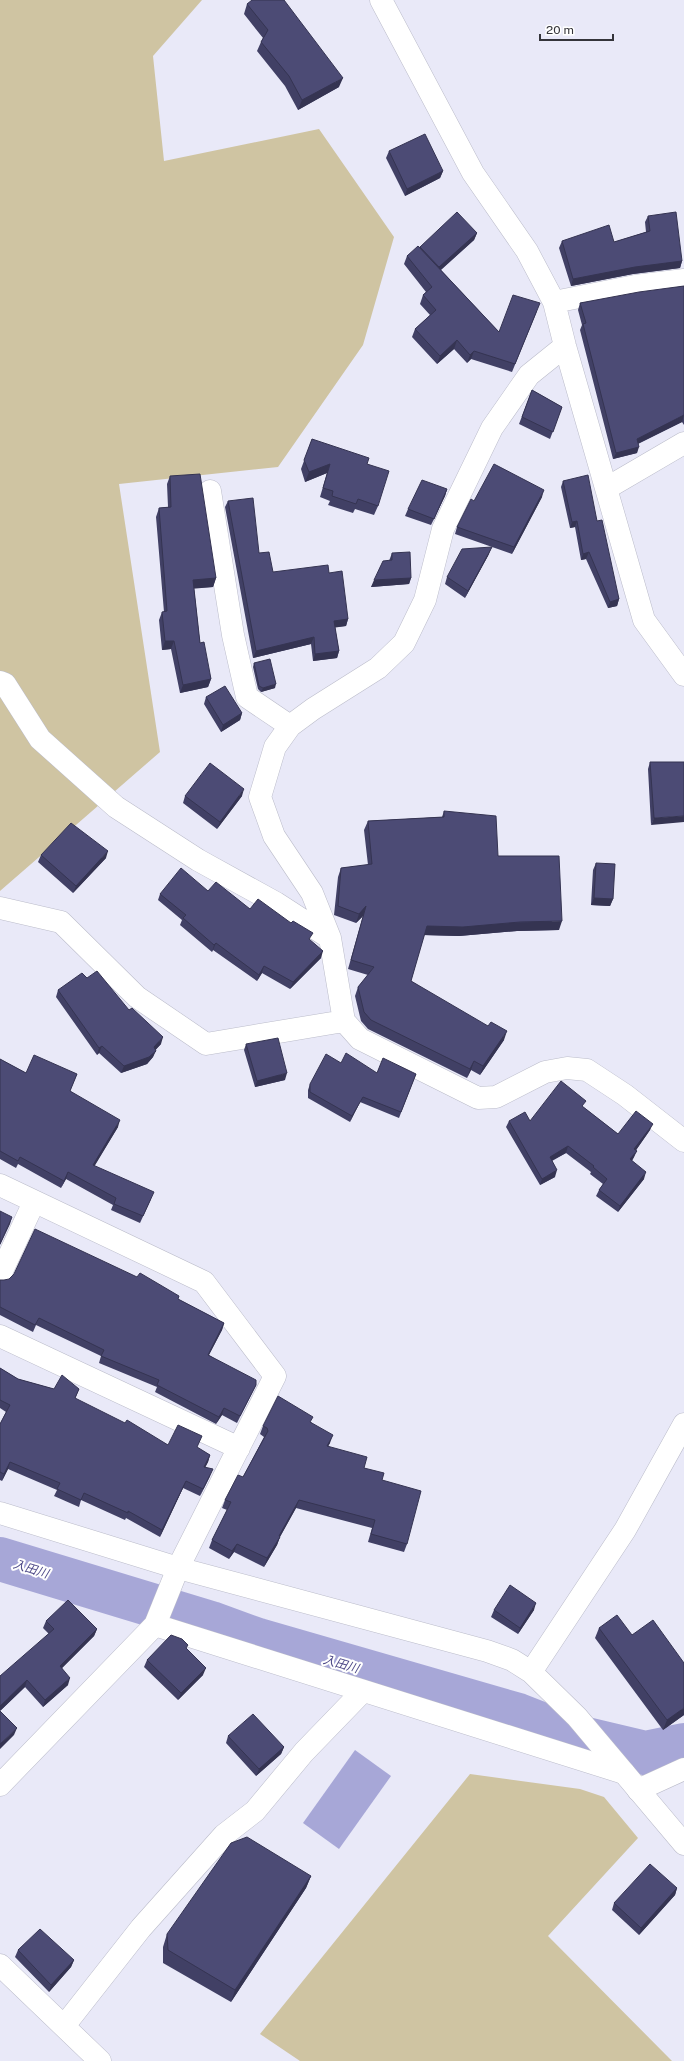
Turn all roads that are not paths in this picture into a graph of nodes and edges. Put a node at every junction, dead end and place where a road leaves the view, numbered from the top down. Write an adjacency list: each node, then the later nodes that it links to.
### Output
1 (382, 0): 3 (street)
2 (684, 280): 3 (street)
3 (554, 302): 4 (street)
4 (565, 346): 6 (street); 10 (street)
5 (684, 443): 6 (street)
6 (607, 488): 8 (street)
7 (210, 491): 10 (street)
8 (684, 675)
9 (0, 682): 12 (street)
10 (290, 726): 12 (street)
11 (0, 908): 13 (street)
12 (330, 938): 13 (street)
13 (344, 1021): 14 (street)
14 (684, 1141)
15 (0, 1185): 16 (street)
16 (34, 1202): 17 (street); 20 (street)
17 (0, 1275)
18 (0, 1336): 20 (street)
19 (684, 1424): 24 (street)
20 (239, 1448): 22 (street)
21 (0, 1513): 22 (street)
22 (178, 1568): 23 (street); 24 (street)
23 (158, 1620): 25 (street); 28 (street)
24 (531, 1672): 27 (street)
25 (363, 1691): 27 (street); 32 (street)
26 (684, 1769): 29 (street)
27 (624, 1773): 29 (street)
28 (0, 1785)
29 (638, 1790): 30 (street)
30 (684, 1844)
31 (0, 1966): 32 (street)
32 (64, 2026): 33 (street)
33 (100, 2061)

